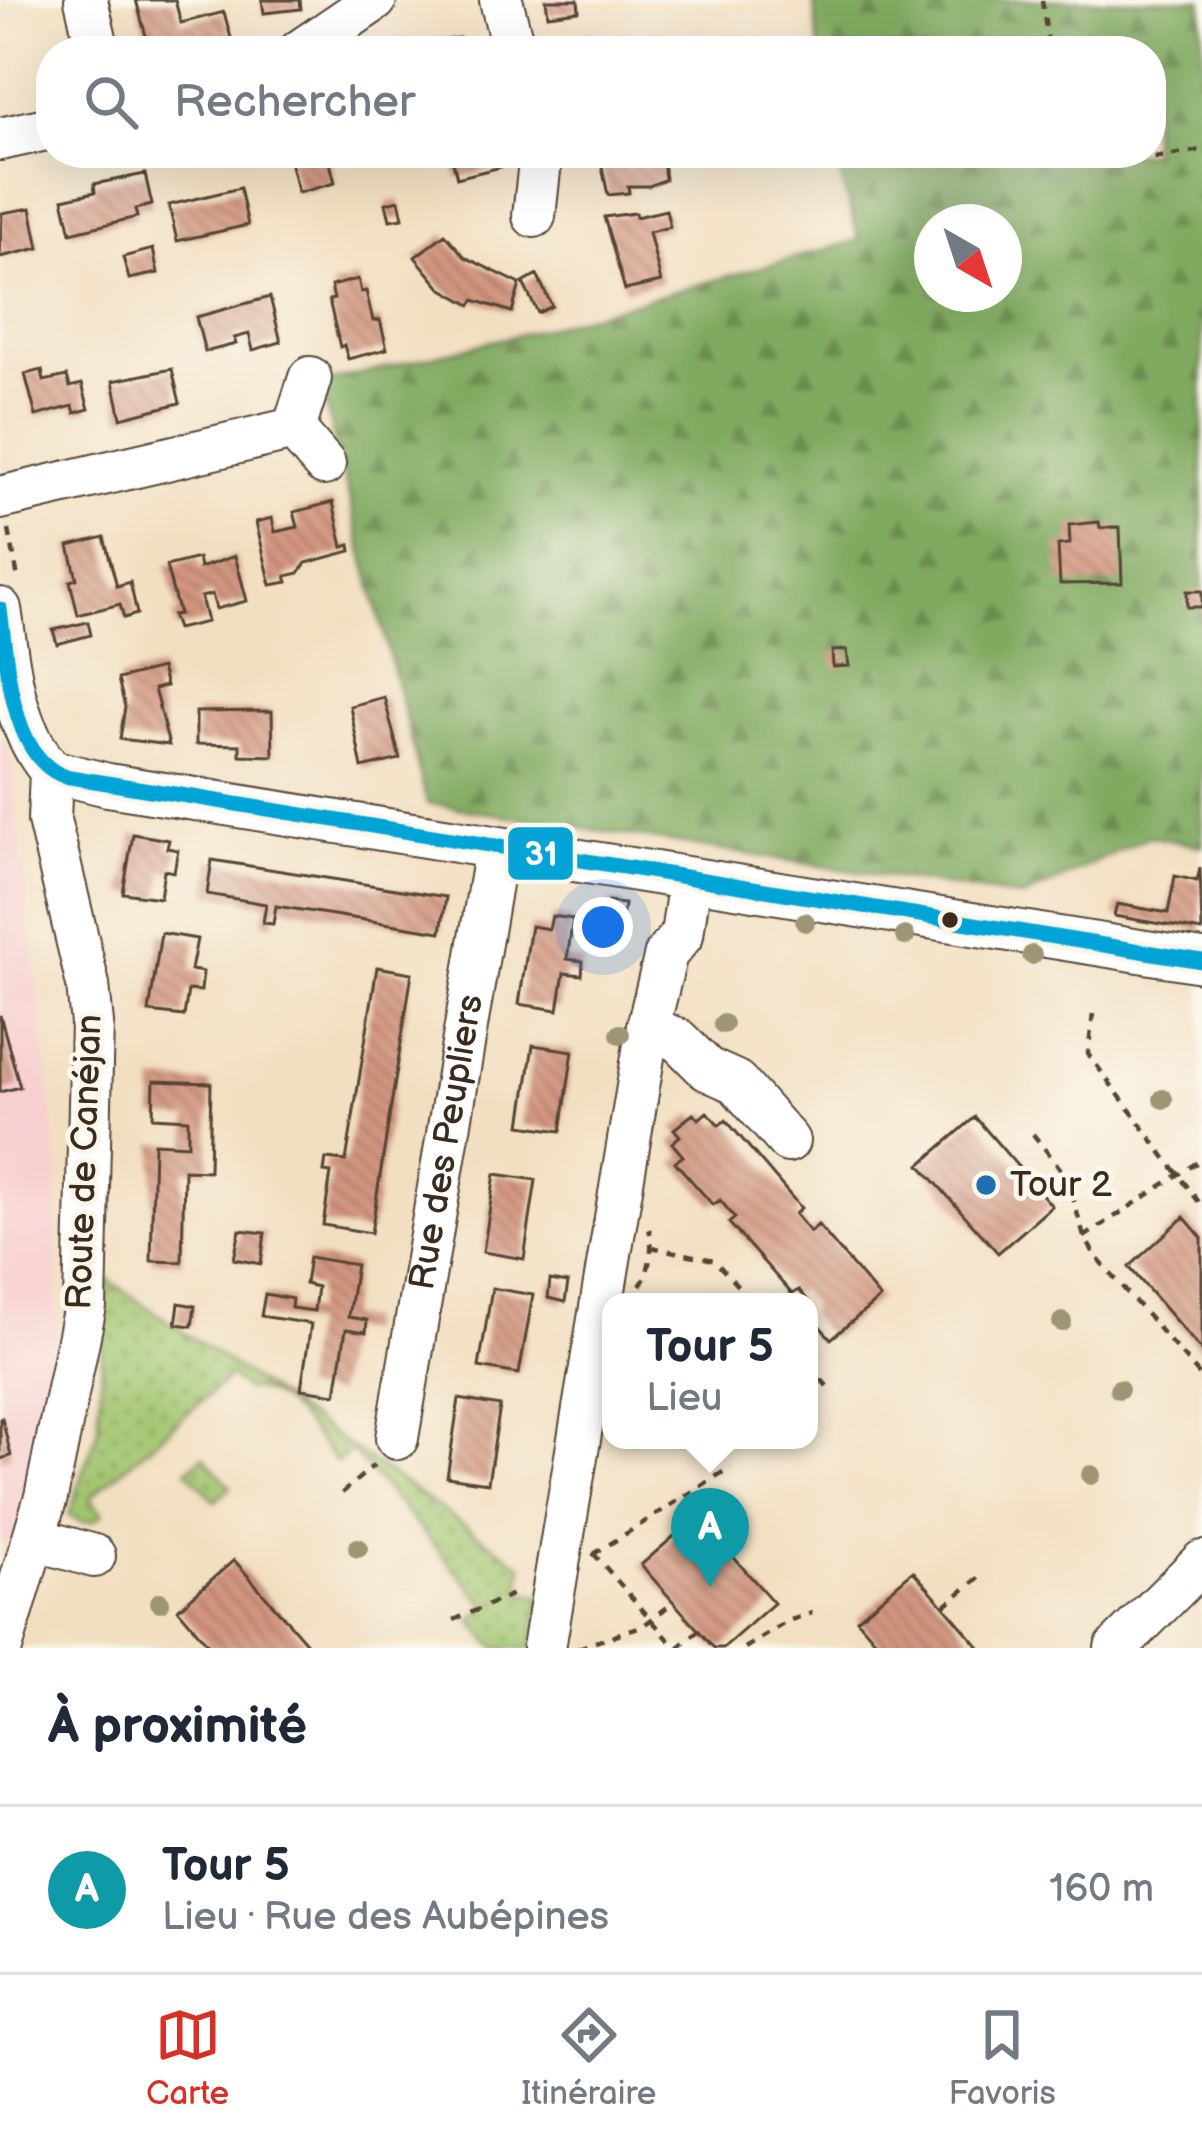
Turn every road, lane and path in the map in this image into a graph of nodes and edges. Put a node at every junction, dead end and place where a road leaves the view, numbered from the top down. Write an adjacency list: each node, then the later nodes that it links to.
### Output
1 (86, 0): 5 (street)
2 (375, 0): 6 (street)
3 (501, 0): 7 (street)
4 (1042, 0): 8 (path)
5 (94, 36)
6 (322, 36)
7 (510, 36)
8 (1047, 36)
9 (36, 131): 10 (street)
10 (0, 139)
11 (1202, 150): 12 (path)
12 (1166, 156)
13 (539, 168): 14 (street)
14 (534, 216)
15 (310, 378): 16 (street)
16 (294, 430): 17 (street); 18 (street)
17 (324, 464)
18 (1, 497): 19 (path)
19 (10, 597): 20 (street, Route de Canéjan)
20 (27, 755): 21 (street); 43 (street, Route de Canéjan)
21 (496, 848): 22 (street); 39 (street, Rue des Peupliers)
22 (676, 876): 23 (street); 25 (street)
23 (1202, 961)
24 (1093, 1013): 29 (path)
25 (648, 1027): 27 (street); 32 (street)
26 (1033, 1134): 31 (path)
27 (788, 1142)
28 (1202, 1159): 29 (path)
29 (1180, 1177): 30 (path); 31 (path)
30 (1202, 1206)
31 (1084, 1237): 37 (path)
32 (613, 1239): 33 (street); 34 (path)
33 (604, 1293)
34 (744, 1293)
35 (602, 1305): 42 (street)
36 (818, 1376): 38 (path)
37 (1202, 1378)
38 (827, 1386)
39 (397, 1438): 41 (path)
40 (731, 1467): 45 (path)
41 (342, 1493)
42 (566, 1521): 45 (street); 45 (path)
43 (38, 1528): 44 (street); 54 (street, Route de Canéjan)
44 (96, 1546)
45 (576, 1562): 51 (path); 52 (path); 55 (street)
46 (1202, 1562): 59 (street)
47 (981, 1576): 49 (path)
48 (674, 1602): 52 (path)
49 (944, 1606)
50 (812, 1613): 58 (path)
51 (454, 1620)
52 (652, 1621): 56 (path); 57 (path)
53 (699, 1630): 57 (path)
54 (1, 1648)
55 (544, 1648)
56 (578, 1648)
57 (677, 1648)
58 (745, 1648)
59 (1116, 1648)

